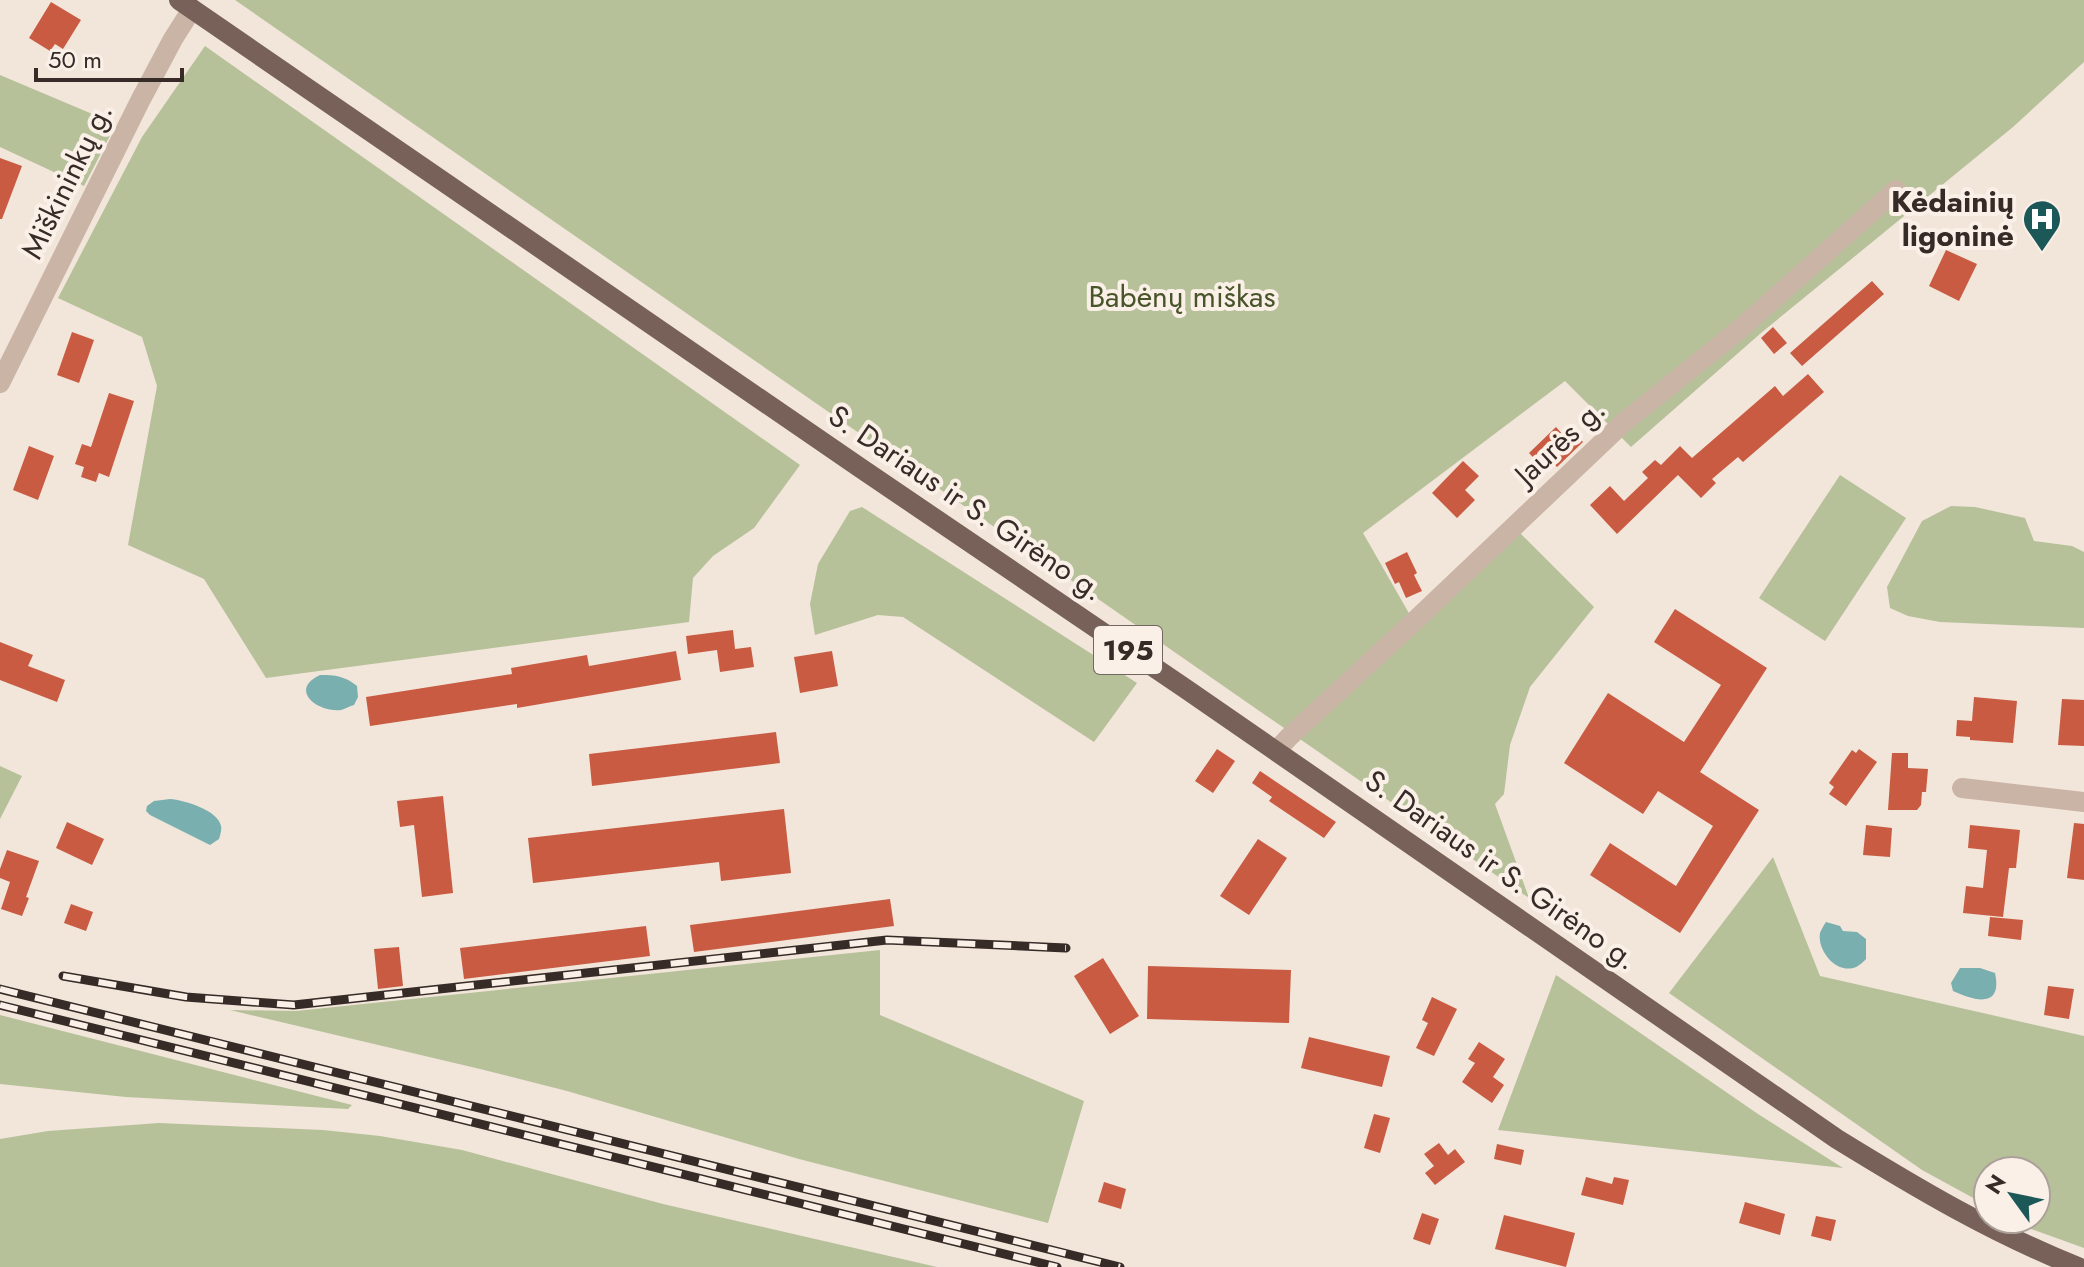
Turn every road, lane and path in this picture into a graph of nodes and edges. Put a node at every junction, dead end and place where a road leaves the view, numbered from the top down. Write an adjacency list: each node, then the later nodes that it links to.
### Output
1 (186, 4): 3 (street, Miškininkų g.); 4 (main road, S. Dariaus ir S. Girėno g. / 195)
2 (1896, 190): 4 (street, Jaurės g.)
3 (0, 383)
4 (1276, 751): 7 (main road, S. Dariaus ir S. Girėno g. / 195)
5 (1962, 788): 6 (street)
6 (2084, 802)
7 (2078, 1267)

